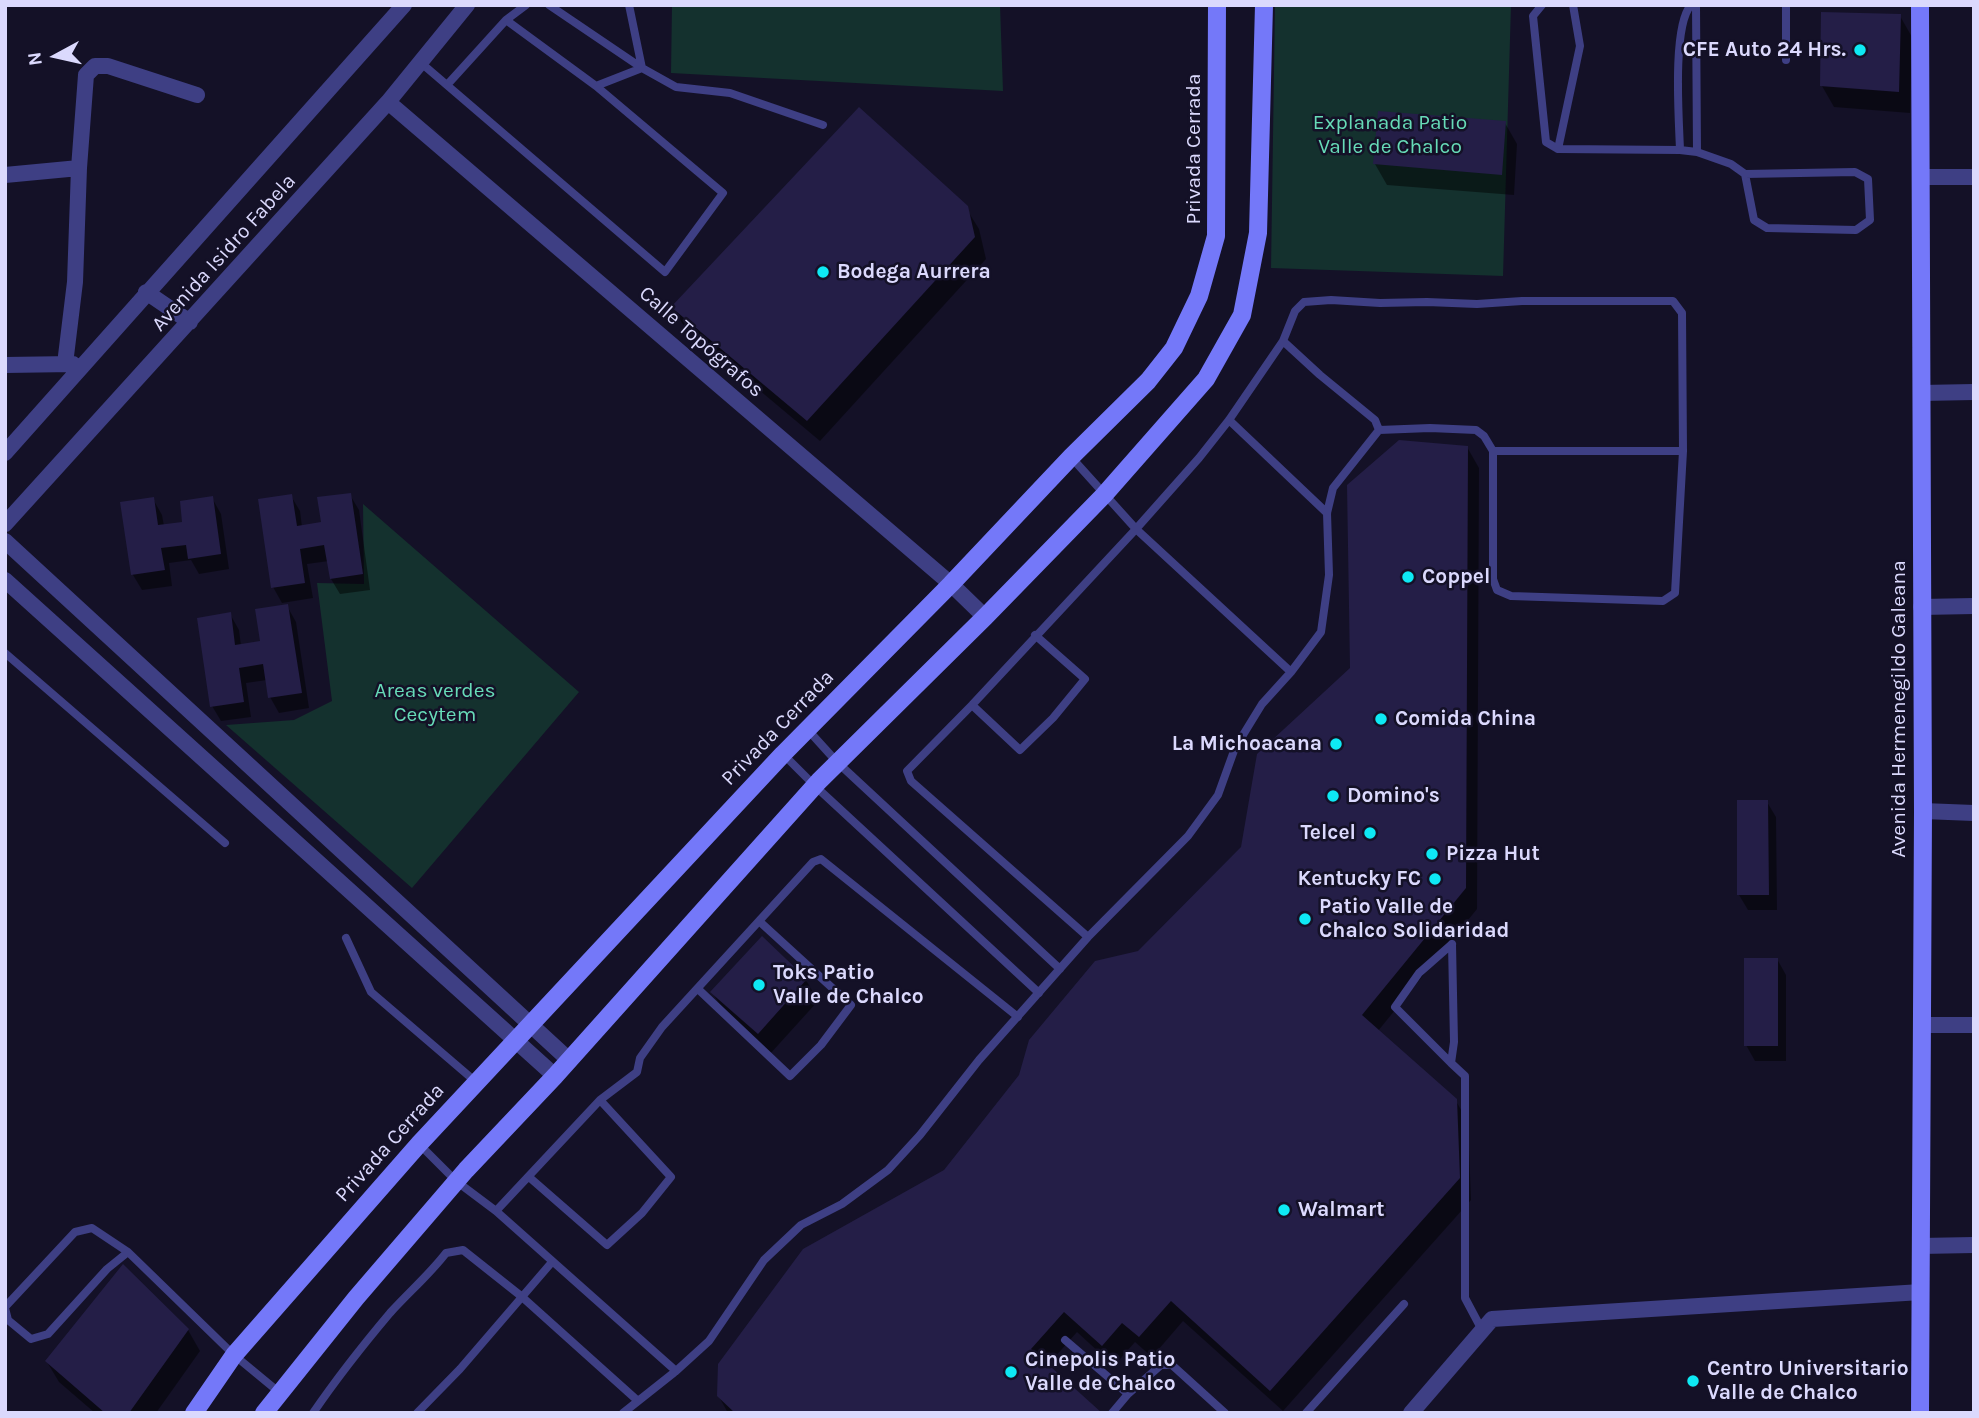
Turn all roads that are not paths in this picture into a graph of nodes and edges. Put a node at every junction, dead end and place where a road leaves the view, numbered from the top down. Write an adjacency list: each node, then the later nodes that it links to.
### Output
1 (404, 5): 33 (street, Avenida Isidro Fabela)
2 (467, 5): 16 (street, Avenida Isidro Fabela)
3 (526, 5): 14 (lane)
4 (549, 5): 17 (lane)
5 (629, 5): 17 (lane)
6 (1217, 5): 47 (street, Privada Cerrada)
7 (1264, 5): 48 (street)
8 (1542, 5): 25 (lane)
9 (1573, 5): 25 (lane)
10 (1690, 5): 19 (lane)
11 (1696, 5): 18 (lane)
12 (1786, 5): 15 (lane)
13 (1920, 5): 31 (street, Avenida Hermenegildo Galeana)
14 (506, 20): 20 (lane); 21 (lane)
15 (1786, 60)
16 (420, 62): 20 (lane); 23 (street, Avenida Isidro Fabela)
17 (642, 68): 21 (lane); 24 (lane)
18 (1696, 80): 19 (lane); 27 (lane)
19 (1678, 81): 26 (lane)
20 (447, 85): 21 (lane)
21 (596, 86)
22 (197, 95): 28 (street)
23 (388, 102): 34 (street, Avenida Isidro Fabela); 54 (street, Calle Topógrafos)
24 (823, 125)
25 (1558, 149): 26 (lane)
26 (1680, 150): 27 (lane)
27 (1697, 152): 29 (lane)
28 (79, 168): 30 (street); 37 (street)
29 (1745, 174): 29 (lane)
30 (5, 175)
31 (1921, 177): 32 (street); 40 (street, Avenida Hermenegildo Galeana)
32 (1974, 177)
33 (146, 292): 34 (street); 36 (street, Avenida Isidro Fabela)
34 (190, 322): 50 (street, Avenida Isidro Fabela)
35 (1283, 341): 41 (lane); 42 (lane); 45 (lane)
36 (85, 363): 37 (street); 43 (street, Avenida Isidro Fabela)
37 (65, 364): 38 (street)
38 (5, 365)
39 (1974, 392): 40 (street)
40 (1921, 393): 56 (street, Avenida Hermenegildo Galeana)
41 (1229, 420): 49 (lane); 51 (lane)
42 (1379, 430): 44 (lane); 49 (lane)
43 (13, 436): 46 (street, Avenida Isidro Fabela)
44 (1493, 451): 45 (lane); 45 (lane)
45 (1683, 451)
46 (5, 453)
47 (1071, 457): 48 (lane); 54 (street, Privada Cerrada)
48 (1104, 495): 51 (lane); 57 (street)
49 (1327, 513): 60 (lane)
50 (5, 524)
51 (1136, 529): 58 (lane); 60 (lane)
52 (5, 541): 65 (street)
53 (5, 580): 66 (street)
54 (951, 584): 57 (street, Calle Topógrafos); 62 (street, Privada Cerrada)
55 (1974, 606): 56 (street)
56 (1921, 607): 68 (street, Avenida Hermenegildo Galeana)
57 (985, 617): 64 (street)
58 (1035, 635): 61 (lane); 61 (lane)
59 (5, 653): 70 (lane)
60 (1291, 672): 72 (lane)
61 (972, 705): 72 (lane)
62 (808, 730): 63 (street, Privada Cerrada); 64 (lane)
63 (783, 754): 67 (lane); 78 (street, Privada Cerrada)
64 (837, 762): 67 (street); 74 (lane)
65 (251, 767): 66 (street); 78 (street)
66 (234, 786): 81 (street)
67 (814, 786): 76 (lane); 82 (street)
68 (1923, 811): 69 (street); 79 (street, Avenida Hermenegildo Galeana)
69 (1974, 813)
70 (225, 843)
71 (759, 921): 75 (lane); 75 (lane); 77 (lane)
72 (1088, 937): 74 (lane)
73 (346, 938): 85 (lane)
74 (1060, 969): 76 (lane)
75 (698, 989): 86 (lane)
76 (1039, 993): 77 (lane)
77 (1018, 1017): 102 (lane)
78 (530, 1025): 81 (street, Privada Cerrada); 82 (street)
79 (1921, 1025): 80 (street); 92 (street, Avenida Hermenegildo Galeana)
80 (1974, 1025)
81 (516, 1040): 84 (street); 85 (street, Privada Cerrada)
82 (569, 1060): 84 (street)
83 (1451, 1063): 83 (lane); 99 (lane)
84 (555, 1076): 89 (street)
85 (476, 1082): 87 (street, Privada Cerrada)
86 (600, 1100): 88 (lane); 88 (lane)
87 (419, 1144): 89 (lane); 101 (street, Privada Cerrada)
88 (530, 1177): 90 (lane)
89 (456, 1181): 90 (lane); 103 (street)
90 (496, 1211): 94 (lane)
91 (1974, 1245): 92 (street)
92 (1920, 1246): 95 (street, Avenida Hermenegildo Galeana)
93 (128, 1252): 98 (lane); 98 (lane); 101 (lane)
94 (552, 1262): 96 (lane); 102 (lane)
95 (1921, 1292): 99 (street); 115 (street, Avenida Hermenegildo Galeana)
96 (521, 1296): 105 (lane); 108 (lane); 109 (lane)
97 (1404, 1304): 113 (lane)
98 (5, 1308)
99 (1482, 1330): 114 (street)
100 (1065, 1340): 104 (lane)
101 (234, 1355): 103 (lane); 106 (street, Privada Cerrada)
102 (676, 1371): 105 (lane)
103 (280, 1393): 107 (street)
104 (1128, 1394): 111 (lane); 112 (lane)
105 (638, 1401): 110 (lane)
106 (194, 1413)
107 (264, 1413)
108 (313, 1413)
109 (417, 1413)
110 (623, 1413)
111 (1112, 1413)
112 (1225, 1413)
113 (1306, 1413)
114 (1411, 1413)
115 (1920, 1413)

